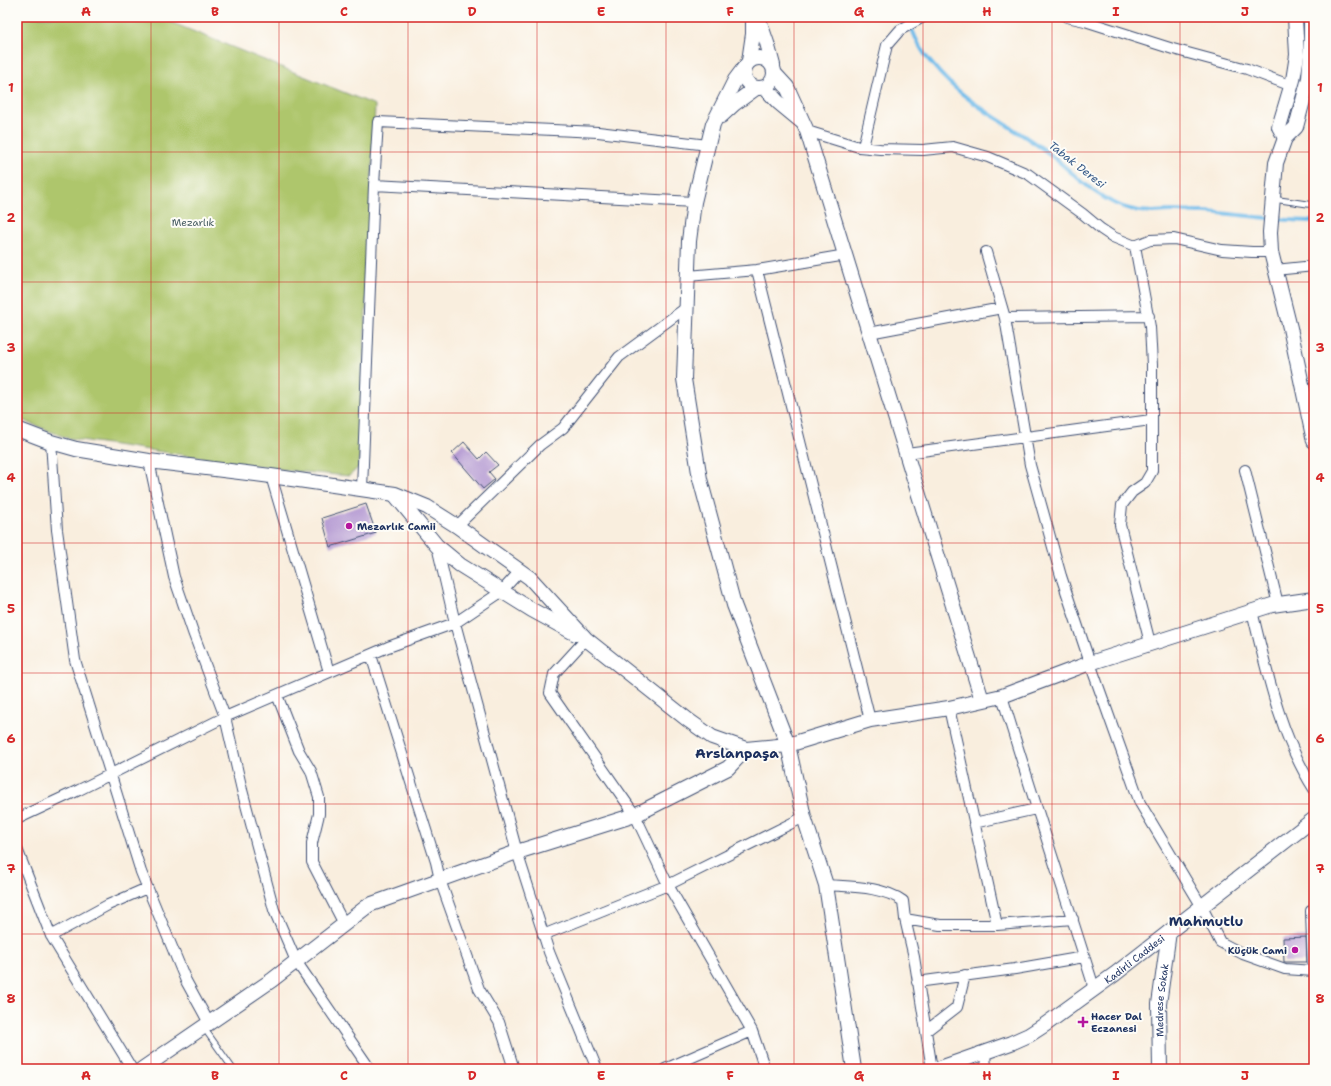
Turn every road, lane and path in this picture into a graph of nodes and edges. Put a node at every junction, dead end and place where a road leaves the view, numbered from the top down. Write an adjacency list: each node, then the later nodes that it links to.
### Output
1 (753, 17): 7 (street)
2 (758, 17): 8 (street)
3 (1067, 17): 9 (street)
4 (1295, 17): 9 (street)
5 (1311, 17): 11 (street)
6 (920, 18): 16 (street)
7 (747, 64): 8 (street); 10 (street); 12 (street)
8 (774, 70): 10 (street); 13 (street)
9 (1292, 86): 14 (street)
10 (760, 88): 12 (street); 13 (street)
11 (1310, 90): 14 (street)
12 (714, 124): 15 (street)
13 (805, 127): 16 (street); 24 (street)
14 (1285, 138): 19 (street)
15 (708, 145): 17 (street); 18 (street)
16 (863, 148): 21 (street)
17 (374, 185): 18 (street); 43 (street)
18 (694, 202): 28 (street)
19 (1272, 202): 20 (lane); 23 (street)
20 (1314, 205)
21 (1135, 246): 23 (street); 31 (street)
22 (986, 252): 30 (street)
23 (1271, 252): 27 (street)
24 (846, 255): 26 (street); 33 (street)
25 (1314, 266): 27 (street)
26 (757, 270): 28 (street); 63 (street)
27 (1275, 270): 37 (street)
28 (688, 276): 29 (street)
29 (687, 307): 45 (street); 64 (street)
30 (1002, 308): 32 (street); 33 (street)
31 (1149, 316): 32 (street); 34 (street)
32 (1005, 318): 36 (street)
33 (870, 333): 39 (street)
34 (1151, 420): 36 (street); 54 (street)
35 (17, 429): 38 (street)
36 (1025, 437): 39 (street); 56 (street)
37 (1314, 441)
38 (51, 442): 40 (street); 66 (street)
39 (907, 453): 60 (street)
40 (149, 461): 42 (street); 62 (street)
41 (1245, 470): 50 (street)
42 (271, 476): 43 (street); 57 (street)
43 (362, 489): 44 (street)
44 (395, 494): 45 (street); 46 (street)
45 (457, 526): 47 (street)
46 (437, 546): 48 (street); 52 (street)
47 (520, 571): 48 (street); 53 (street)
48 (501, 592): 52 (street); 53 (street)
49 (1314, 599): 50 (street)
50 (1278, 604): 51 (street)
51 (1252, 611): 54 (street); 67 (street)
52 (455, 623): 55 (street); 75 (street)
53 (586, 639): 65 (street); 69 (street)
54 (1150, 643): 56 (street)
55 (371, 655): 57 (street); 76 (street)
56 (1090, 663): 59 (street); 80 (street)
57 (329, 672): 58 (street)
58 (277, 695): 62 (street); 84 (street)
59 (1002, 696): 60 (street); 68 (street)
60 (982, 700): 61 (street)
61 (949, 708): 63 (street); 73 (street)
62 (225, 717): 66 (street); 90 (street)
63 (870, 720): 64 (street)
64 (788, 745): 65 (street); 70 (street)
65 (746, 749): 69 (street)
66 (110, 774): 71 (street); 79 (street)
67 (1314, 790)
68 (1036, 809): 73 (street); 83 (street)
69 (635, 815): 75 (street); 78 (street)
70 (804, 817): 77 (street); 78 (street)
71 (17, 819)
72 (1314, 819): 80 (street, Kadirli Caddesi)
73 (974, 823): 85 (street)
74 (17, 850): 88 (street)
75 (517, 852): 76 (street); 87 (street)
76 (440, 880): 84 (street); 103 (street)
77 (826, 885): 82 (street); 107 (street)
78 (668, 886): 87 (street); 96 (street)
79 (147, 888): 88 (street); 95 (street)
80 (1202, 907): 86 (street, Kadirli Caddesi); 91 (street)
81 (1314, 910): 91 (street)
82 (905, 919): 85 (street); 93 (street)
83 (1073, 919): 85 (street); 89 (street)
84 (344, 924): 90 (street)
85 (997, 925)
86 (1169, 932): 94 (street, Kadirli Caddesi); 111 (street, Medrese Sokak)
87 (543, 935): 104 (street)
88 (51, 936): 99 (street)
89 (1084, 957): 92 (street); 94 (street)
90 (296, 961): 95 (street); 102 (street)
91 (1314, 971)
92 (965, 975): 93 (street); 97 (street)
93 (917, 982): 97 (street)
94 (1093, 990): 98 (street, Kadirli Caddesi)
95 (206, 1025): 100 (street); 101 (lane)
96 (752, 1031): 105 (street); 106 (street)
97 (926, 1031): 108 (street)
98 (985, 1052): 109 (street, Kadirli Caddesi); 110 (street)
99 (132, 1069)
100 (142, 1069)
101 (233, 1069)
102 (370, 1069)
103 (514, 1069)
104 (597, 1069)
105 (665, 1069)
106 (765, 1069)
107 (854, 1069)
108 (932, 1069)
109 (937, 1069)
110 (986, 1069)
111 (1160, 1069)

